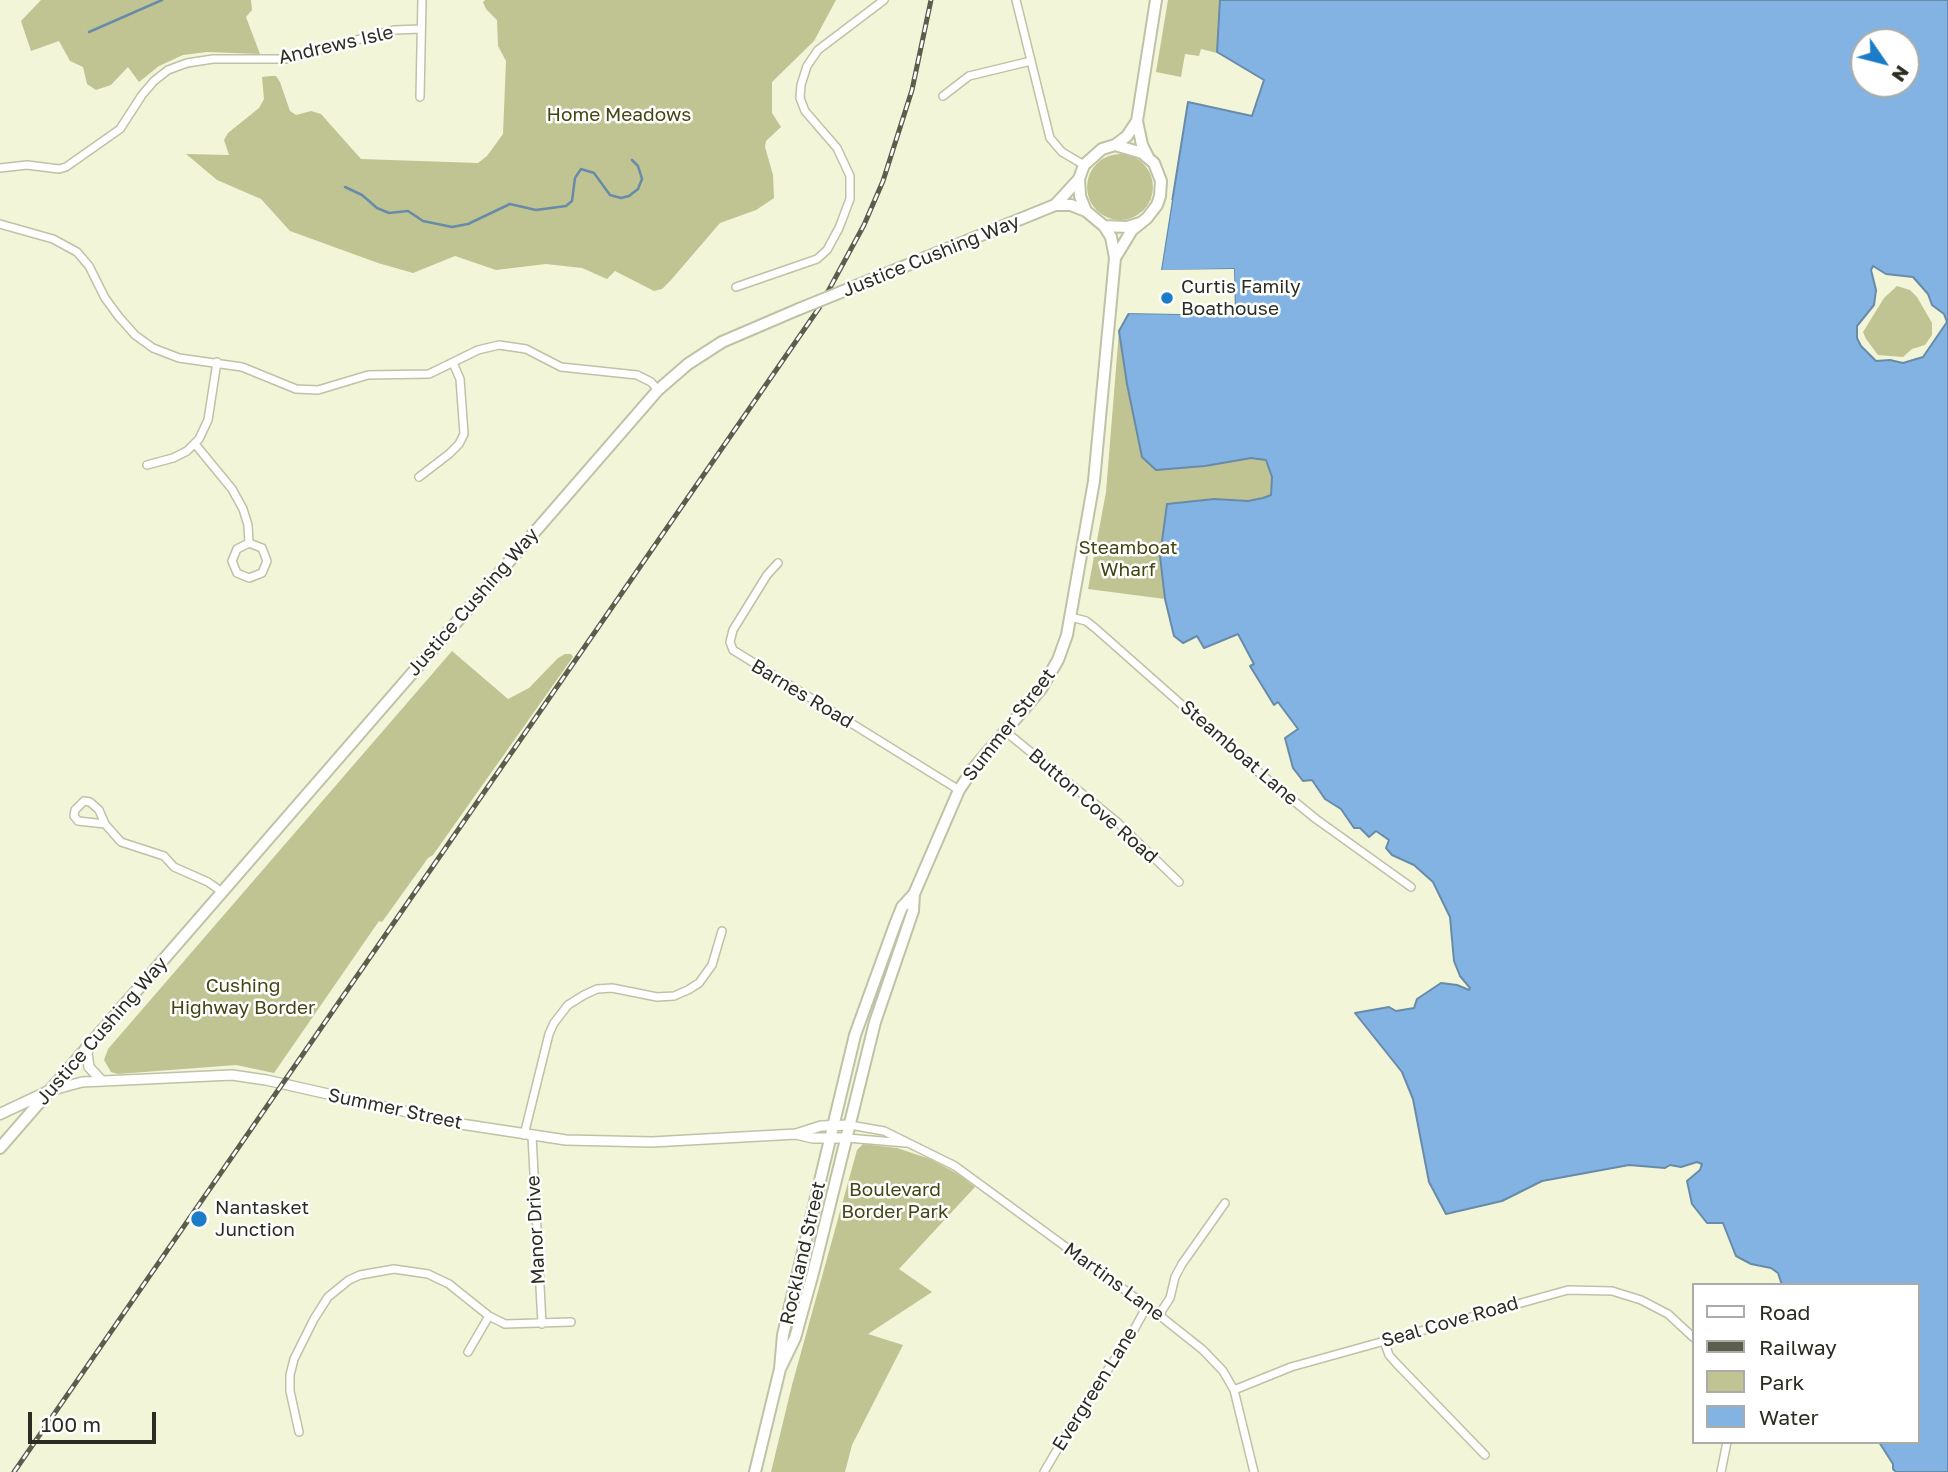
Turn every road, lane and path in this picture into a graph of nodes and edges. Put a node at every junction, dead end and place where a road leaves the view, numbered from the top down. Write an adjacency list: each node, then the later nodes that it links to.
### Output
1 (422, 0): 5 (street, Andrews Isle)
2 (884, 0): 21 (street)
3 (1016, 0): 6 (street)
4 (1156, 0): 9 (main road)
5 (421, 29): 8 (street, Andrews Isle); 13 (street, Andrews Isle)
6 (1031, 61): 7 (street); 12 (street)
7 (943, 96)
8 (420, 97)
9 (1137, 121): 10 (main road); 11 (main road)
10 (1115, 145): 11 (main road); 12 (main road)
11 (1148, 157): 17 (main road)
12 (1084, 165): 14 (main road)
13 (0, 169)
14 (1079, 178): 15 (main road, Justice Cushing Way); 16 (main road)
15 (1055, 205): 16 (main road); 24 (main road, Justice Cushing Way, bridge)
16 (1086, 211): 19 (main road)
17 (1140, 223): 19 (main road); 20 (main road, Summer Street)
18 (0, 224): 22 (street)
19 (1104, 226): 20 (main road, Summer Street)
20 (1115, 258): 30 (main road, Summer Street)
21 (736, 287)
22 (217, 362): 23 (street); 25 (street)
23 (453, 363): 24 (street); 27 (street)
24 (659, 390): 36 (main road, Justice Cushing Way)
25 (195, 444): 26 (street); 28 (street)
26 (146, 465)
27 (419, 477)
28 (249, 543): 28 (street)
29 (778, 563): 32 (street, Barnes Road)
30 (1071, 617): 31 (main road, Summer Street); 35 (street, Steamboat Lane)
31 (1006, 732): 32 (main road, Summer Street); 34 (street, Button Cove Road)
32 (959, 790): 37 (main road, Summer Street)
33 (105, 824): 36 (street)
34 (1179, 882)
35 (1411, 887)
36 (222, 892): 39 (main road, Justice Cushing Way)
37 (914, 894): 43 (main road, Summer Street); 44 (main road, Summer Street)
38 (722, 931): 46 (street, Manor Drive)
39 (89, 1045): 40 (street); 41 (main road, Justice Cushing Way)
40 (102, 1081): 41 (street, Summer Street); 46 (street, Summer Street)
41 (50, 1091): 42 (main road, Summer Street); 50 (main road, Justice Cushing Way)
42 (0, 1114)
43 (833, 1125): 44 (street, Summer Street); 45 (street, Summer Street); 47 (main road, Summer Street)
44 (850, 1125): 48 (main road, Summer Street); 49 (street, Martins Lane)
45 (796, 1134): 46 (street, Summer Street); 47 (street, Summer Street)
46 (528, 1135): 56 (street, Manor Drive)
47 (830, 1138): 48 (street, Summer Street); 60 (main road, Rockland Street)
48 (847, 1138): 49 (street, Martins Lane); 60 (main road, Rockland Street)
49 (910, 1143): 52 (street, Martins Lane)
50 (0, 1148)
51 (1225, 1203): 53 (street)
52 (1147, 1306): 53 (street, Martins Lane); 66 (street, Evergreen Lane)
53 (1159, 1315): 61 (street, Martins Lane)
54 (489, 1316): 56 (street); 59 (street); 62 (street)
55 (571, 1322): 56 (street)
56 (542, 1324)
57 (1692, 1336): 58 (street, Seal Cove Road)
58 (1384, 1341): 61 (street, Seal Cove Road); 64 (street)
59 (468, 1352)
60 (780, 1369): 65 (main road, Rockland Street)
61 (1234, 1390): 67 (street, Martins Lane)
62 (299, 1432)
63 (1727, 1444): 68 (street)
64 (1485, 1455)
65 (755, 1472)
66 (1044, 1472)
67 (1254, 1472)
68 (1721, 1472)

